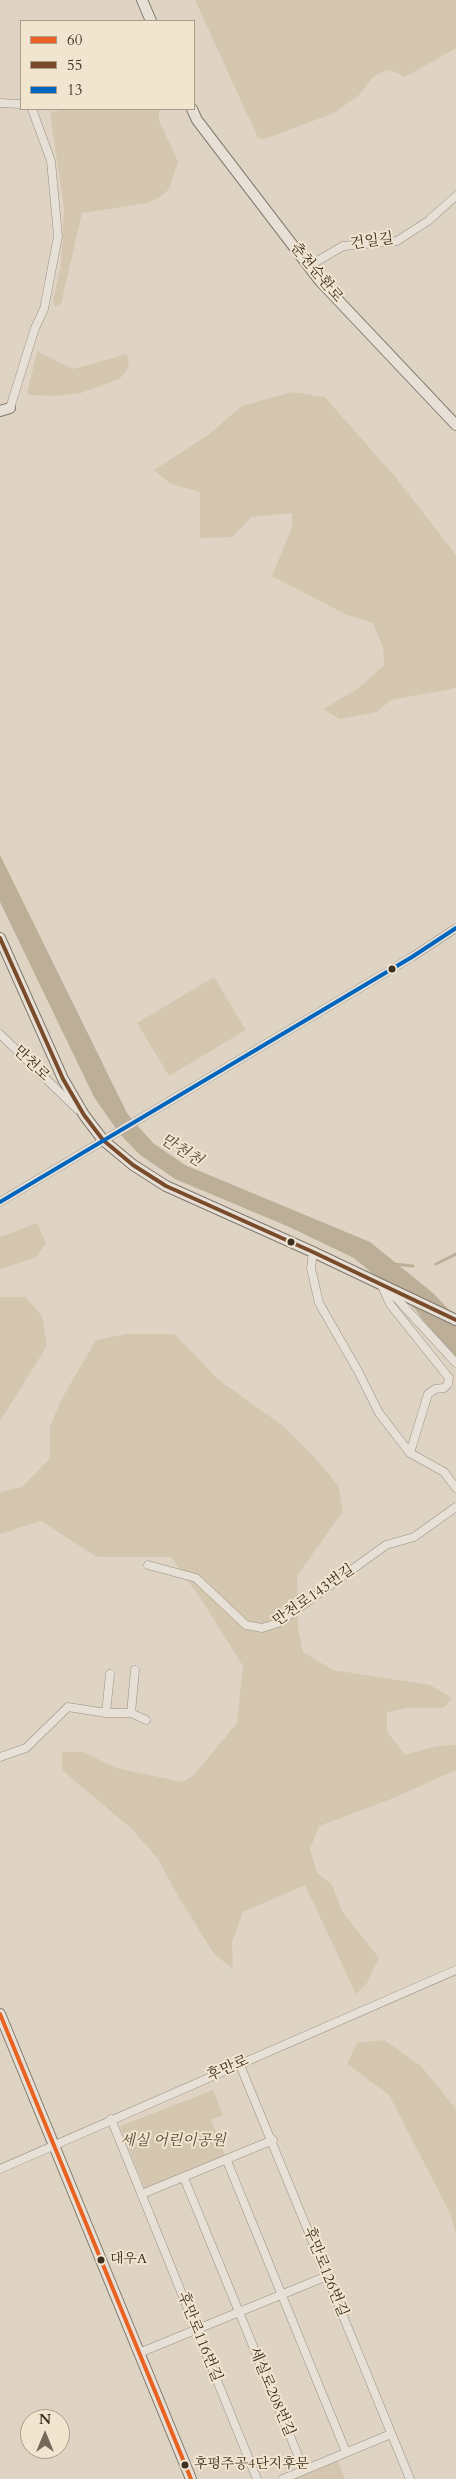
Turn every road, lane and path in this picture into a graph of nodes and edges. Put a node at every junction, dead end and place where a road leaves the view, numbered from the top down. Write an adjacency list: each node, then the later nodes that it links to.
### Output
1 (142, 0): 2 (street)
2 (151, 20)
3 (0, 103): 4 (street)
4 (20, 104)
5 (32, 110): 9 (street)
6 (192, 110): 8 (street, 춘천순환로)
7 (456, 196): 8 (street, 건일길)
8 (309, 266): 10 (street, 춘천순환로)
9 (5, 409)
10 (456, 425)
11 (456, 928): 15 (street)
12 (0, 938): 14 (street, 만천로)
13 (0, 1034): 14 (street, 만천로)
14 (84, 1115): 15 (street, 만천로)
15 (103, 1140): 16 (street); 17 (street, 만천로)
16 (0, 1202)
17 (313, 1252): 18 (street, 만천로); 23 (street)
18 (386, 1287): 19 (street, 만천로); 20 (street); 21 (street)
19 (456, 1320)
20 (456, 1363)
21 (448, 1384): 22 (street); 23 (street)
22 (456, 1388)
23 (410, 1453): 24 (street)
24 (456, 1488)
25 (456, 1508): 26 (street, 만천로143번길)
26 (148, 1565)
27 (135, 1670): 30 (street)
28 (110, 1674): 29 (street)
29 (106, 1713): 30 (street); 32 (street)
30 (131, 1713): 31 (street)
31 (146, 1720)
32 (0, 1757)
33 (456, 1970): 35 (street, 후만로)
34 (0, 2014): 38 (street)
35 (240, 2065): 36 (street, 후만로); 37 (street, 후만로126번길)
36 (111, 2119): 38 (street, 후만로); 42 (street, 후만로116번길)
37 (273, 2140): 39 (street); 43 (street, 후만로126번길)
38 (53, 2145): 40 (street, 후만로); 47 (street)
39 (227, 2161): 41 (street); 44 (street)
40 (0, 2169)
41 (184, 2178): 42 (street); 45 (street, 세실로208번길)
42 (142, 2194): 46 (street, 후만로116번길)
43 (327, 2276): 44 (street); 48 (street, 후만로126번길)
44 (280, 2296): 45 (street); 49 (street)
45 (238, 2313): 46 (street); 50 (street, 세실로208번길)
46 (196, 2330): 47 (street); 52 (street, 후만로116번길)
47 (139, 2352): 51 (street)
48 (391, 2434): 49 (street); 54 (street, 후만로126번길)
49 (346, 2452): 50 (street)
50 (304, 2470): 53 (street)
51 (191, 2479)
52 (257, 2479)
53 (283, 2479)
54 (410, 2479)

